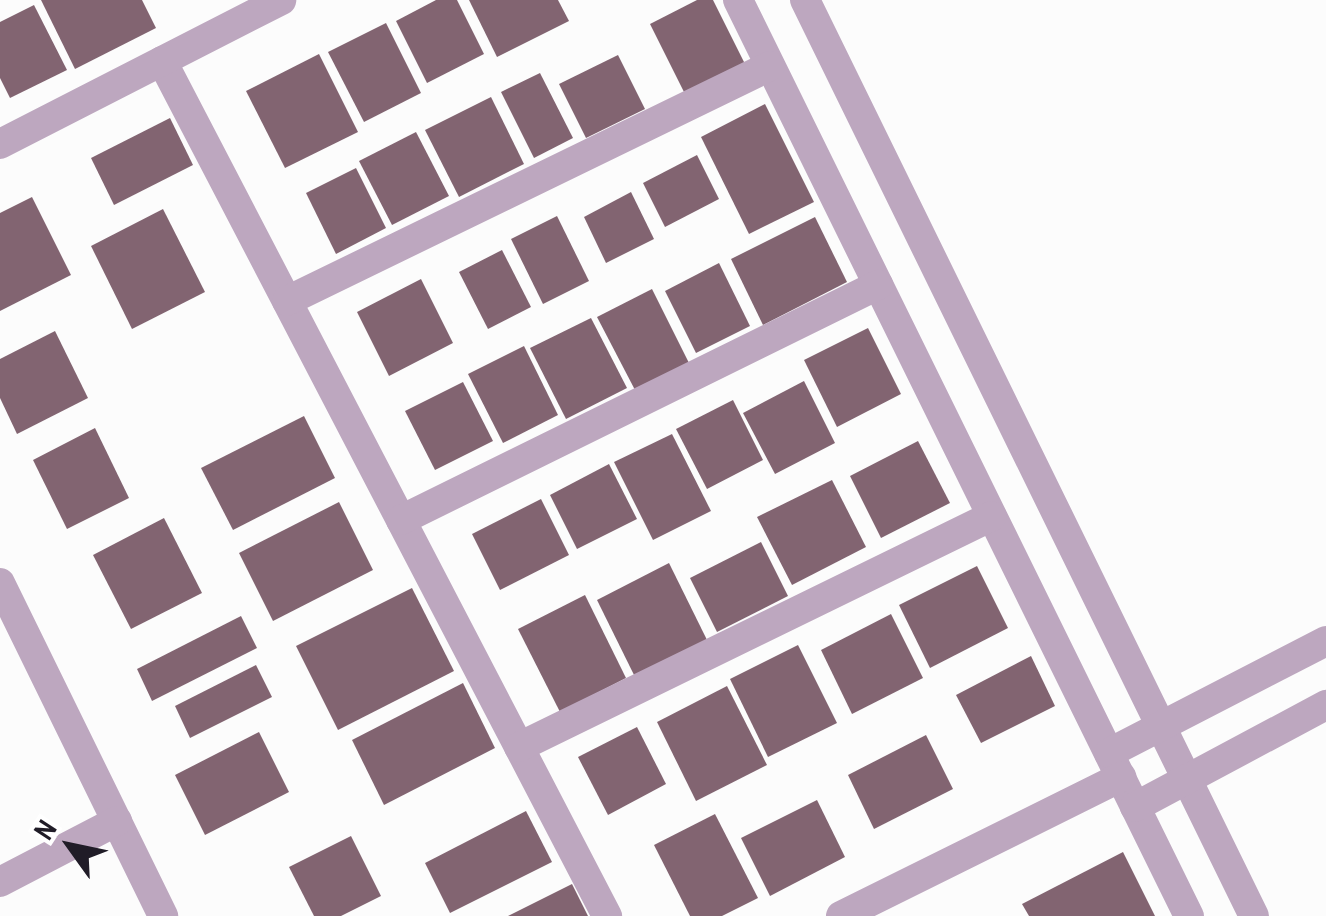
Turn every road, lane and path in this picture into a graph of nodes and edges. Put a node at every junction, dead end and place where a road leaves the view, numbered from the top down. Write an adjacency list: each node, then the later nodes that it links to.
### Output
1 (282, 0): 4 (street)
2 (738, 0): 5 (street)
3 (805, 0): 14 (street)
4 (162, 62): 6 (street); 8 (street)
5 (770, 66): 7 (street); 8 (street)
6 (0, 144)
7 (878, 286): 9 (street); 10 (street)
8 (286, 301): 10 (street)
9 (992, 516): 15 (street); 16 (street)
10 (400, 520): 15 (street)
11 (0, 583): 19 (street)
12 (1326, 640): 14 (street)
13 (1326, 705): 17 (street)
14 (1160, 725): 16 (street); 17 (street)
15 (519, 747): 22 (street)
16 (1115, 765): 18 (street); 23 (street)
17 (1187, 779): 18 (street); 25 (street)
18 (1135, 807): 24 (street)
19 (117, 822): 20 (street); 21 (street)
20 (0, 882)
21 (163, 916)
22 (607, 916)
23 (841, 916)
24 (1189, 916)
25 (1254, 916)

